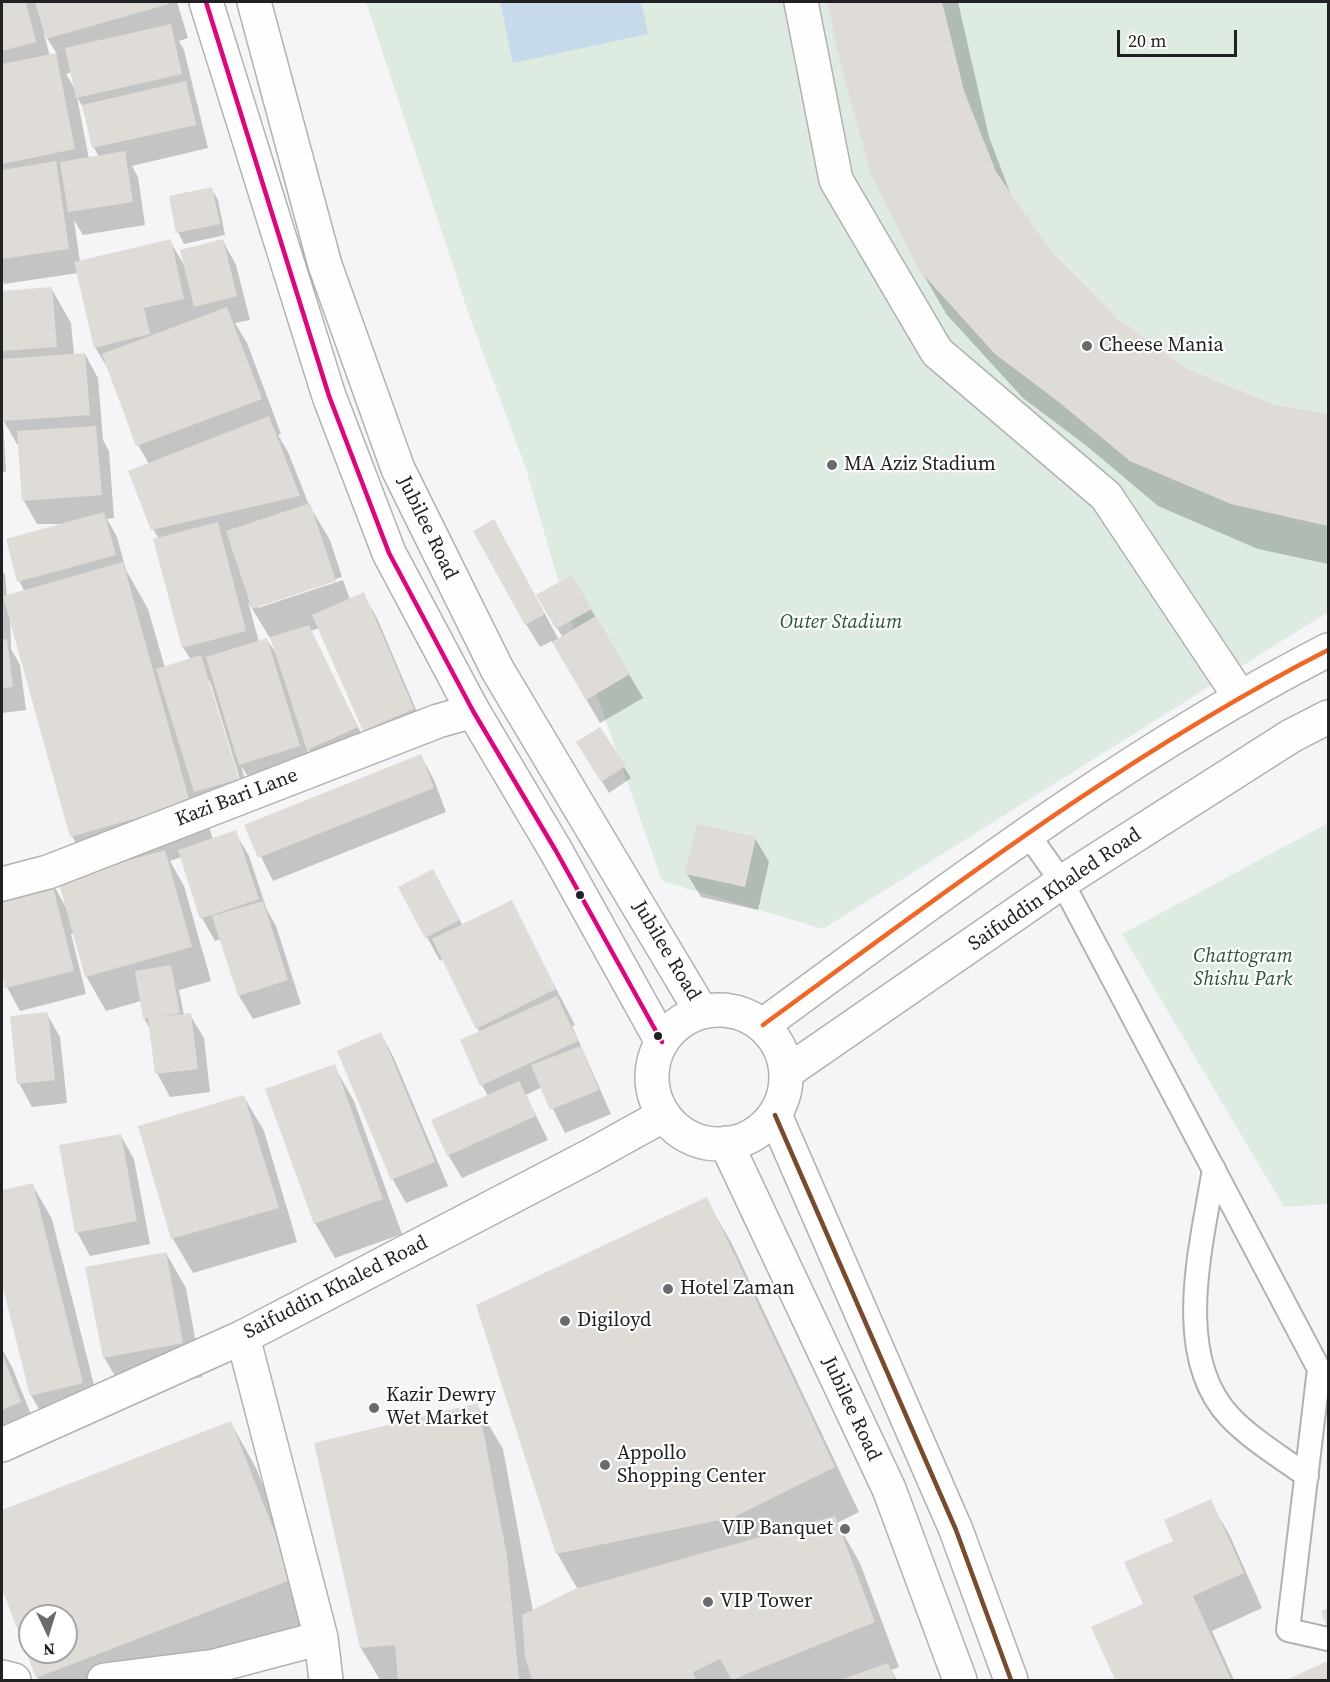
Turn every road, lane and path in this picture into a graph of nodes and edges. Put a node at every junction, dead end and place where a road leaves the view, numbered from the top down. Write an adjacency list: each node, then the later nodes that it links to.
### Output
1 (206, 2): 6 (main road)
2 (254, 2): 11 (main road, Jubilee Road)
3 (801, 2): 5 (main road)
4 (1329, 650): 5 (main road)
5 (1240, 697): 8 (main road)
6 (473, 711): 10 (main road, Kazi Bari Lane); 13 (main road)
7 (1329, 717): 9 (main road, Saifuddin Khaled Road)
8 (1027, 833): 9 (lane); 12 (main road)
9 (1062, 882): 14 (main road, Saifuddin Khaled Road); 18 (lane)
10 (2, 884)
11 (701, 1011): 12 (main road); 13 (main road)
12 (763, 1025): 14 (main road)
13 (662, 1042): 15 (main road)
14 (787, 1072): 16 (main road)
15 (664, 1115): 17 (main road); 19 (main road, Saifuddin Khaled Road)
16 (775, 1115): 17 (main road); 30 (main road)
17 (726, 1143): 29 (main road, Jubilee Road)
18 (1214, 1169): 20 (lane); 22 (lane)
19 (243, 1337): 21 (main road, Saifuddin Khaled Road); 23 (main road)
20 (1324, 1375): 22 (lane)
21 (2, 1446)
22 (1307, 1476): 24 (lane)
23 (321, 1638): 27 (main road); 28 (main road)
24 (1329, 1639)
25 (2, 1677): 26 (main road)
26 (14, 1680)
27 (104, 1680)
28 (326, 1680)
29 (960, 1680)
30 (1011, 1680)

